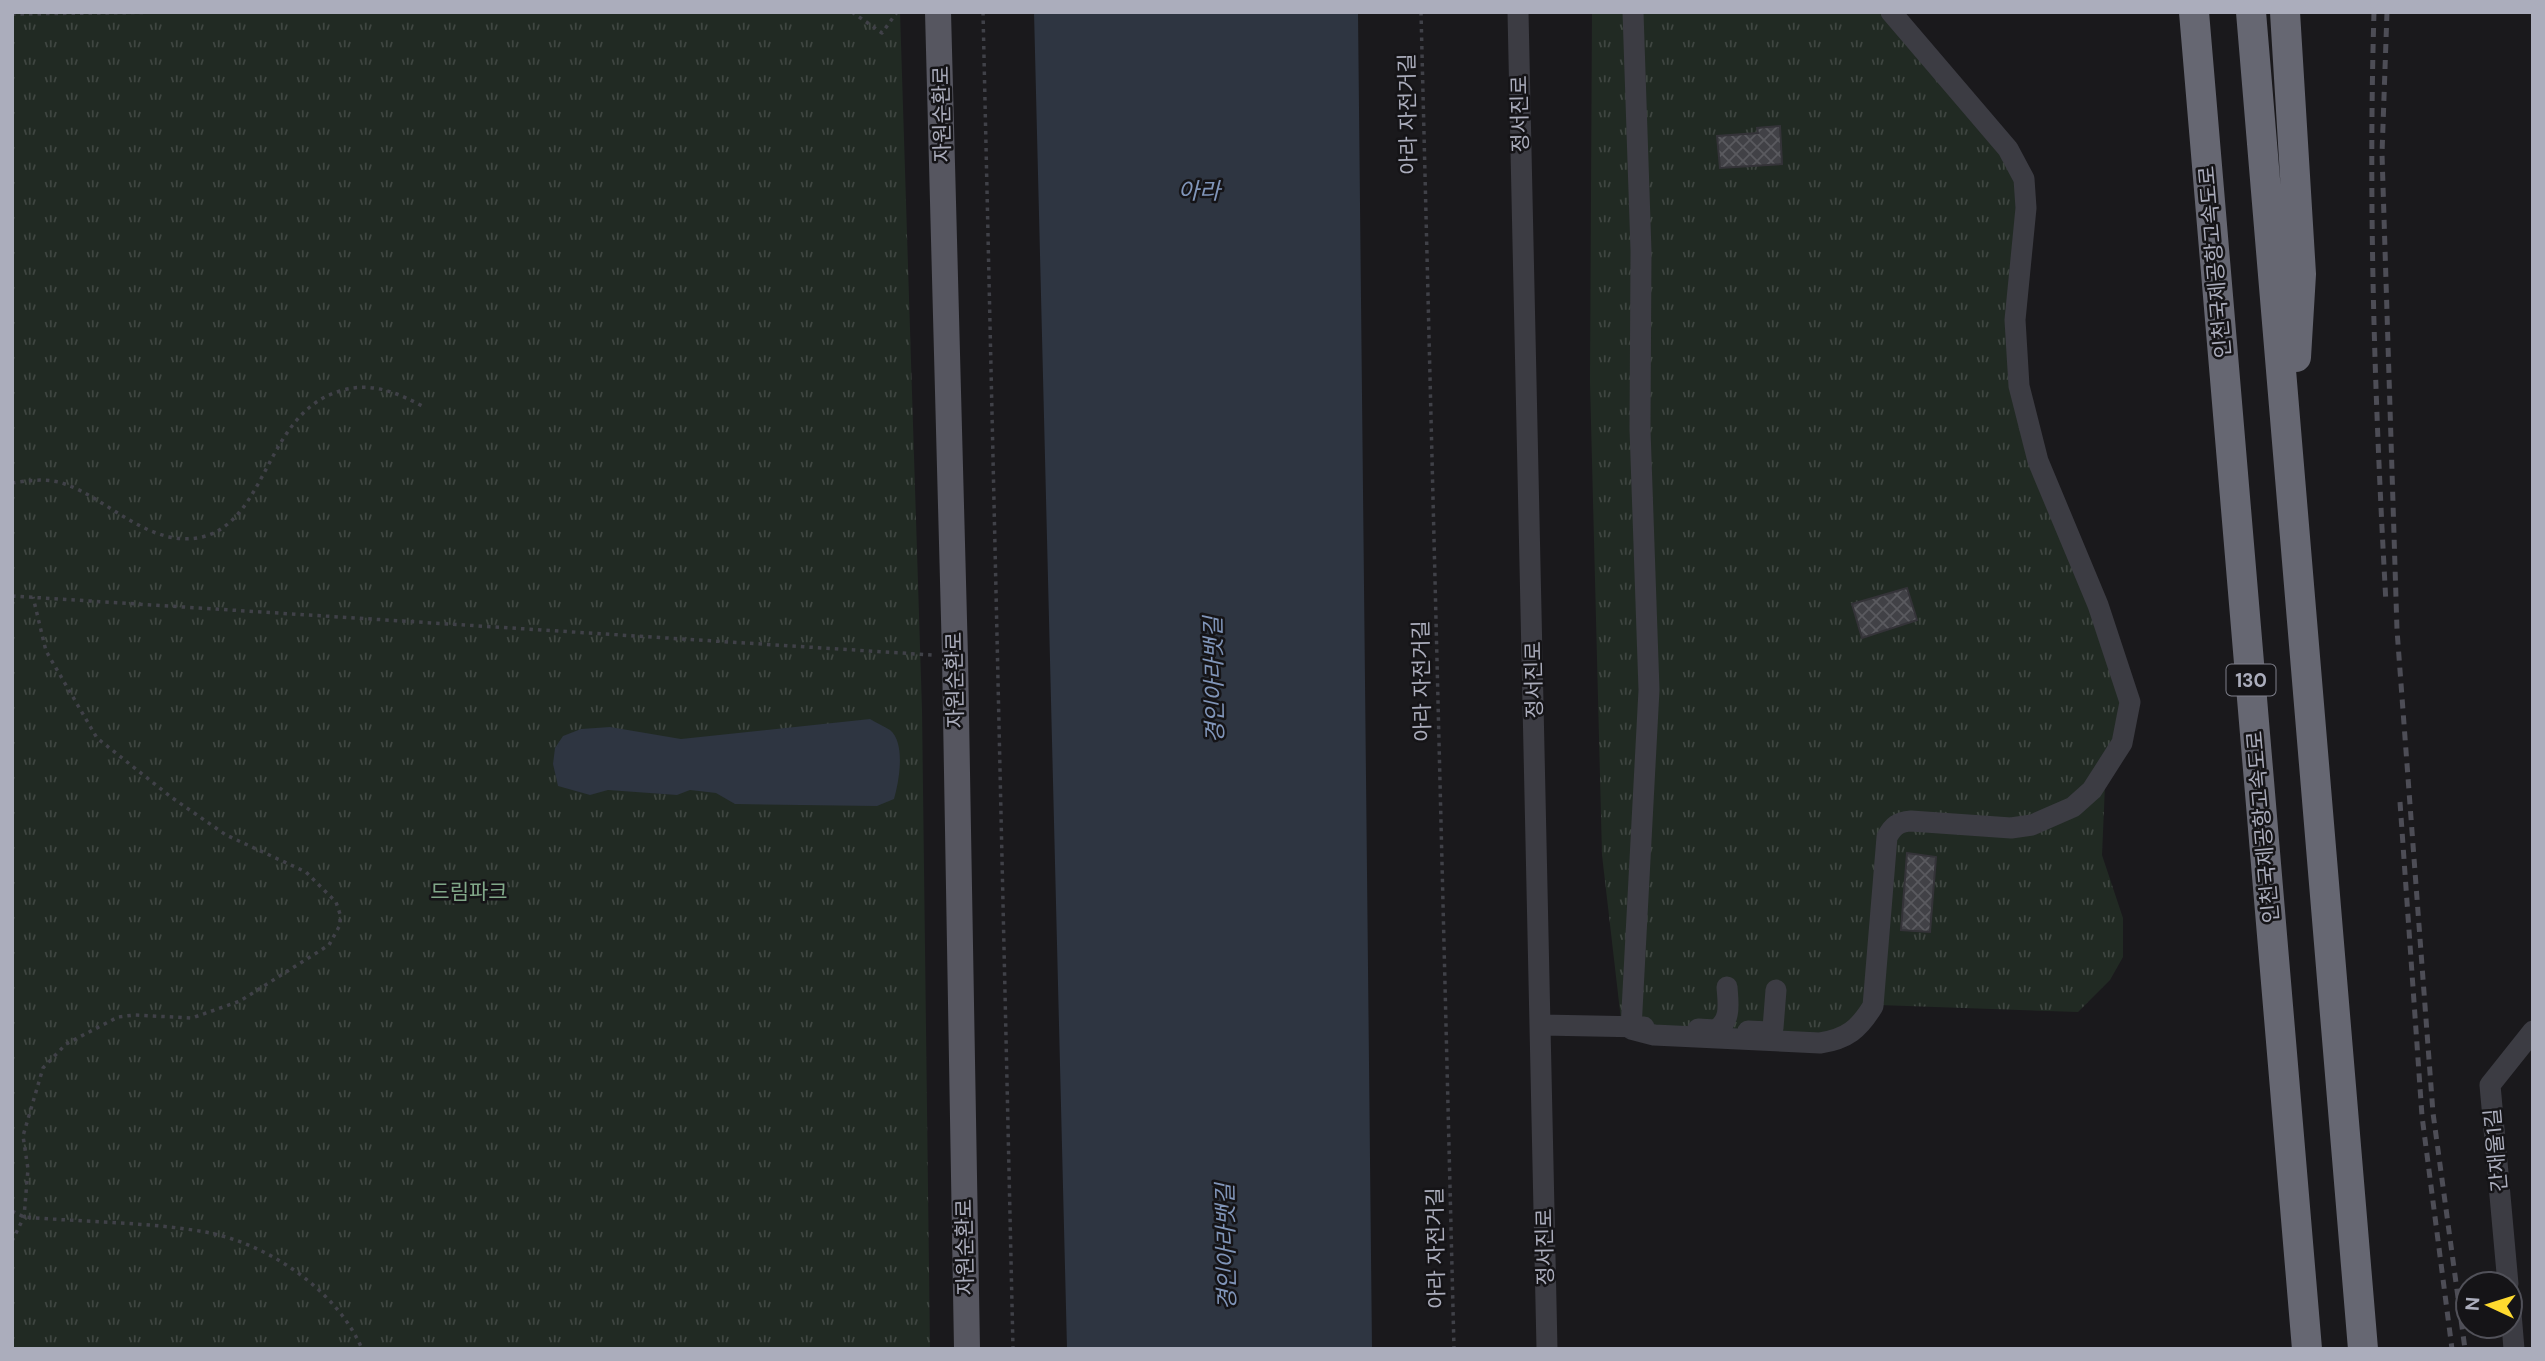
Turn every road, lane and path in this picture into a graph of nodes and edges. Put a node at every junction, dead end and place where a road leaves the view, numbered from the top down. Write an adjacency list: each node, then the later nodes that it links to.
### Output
1 (179, 12): 13 (path)
2 (852, 12): 3 (path)
3 (897, 12)
4 (938, 12): 19 (main road, 자원순환로)
5 (983, 12): 32 (path)
6 (1421, 12): 33 (path, 아라 자전거길)
7 (1518, 12): 22 (street, 정서진로)
8 (1633, 12): 23 (street)
9 (1891, 12): 25 (street)
10 (2194, 12): 35 (highway, 인천국제공항고속도로 / 130)
11 (2251, 12): 15 (highway, 130)
12 (2285, 12): 15 (highway)
13 (12, 14)
14 (426, 408): 16 (path)
15 (2290, 462): 36 (highway, 130)
16 (12, 483)
17 (12, 596): 18 (path)
18 (33, 597): 19 (path); 27 (path)
19 (955, 657): 31 (main road, 자원순환로)
20 (1727, 987): 25 (street)
21 (1776, 990): 25 (street)
22 (1542, 1025): 23 (street); 34 (street, 정서진로)
23 (1631, 1029): 25 (street)
24 (2533, 1031): 29 (street, 간재울1길)
25 (1732, 1033)
26 (12, 1211): 27 (path)
27 (24, 1217): 28 (path); 30 (path)
28 (12, 1241)
29 (2507, 1270)
30 (362, 1349)
31 (967, 1349)
32 (1013, 1349)
33 (1454, 1349)
34 (1547, 1349)
35 (2307, 1349)
36 (2363, 1349)

